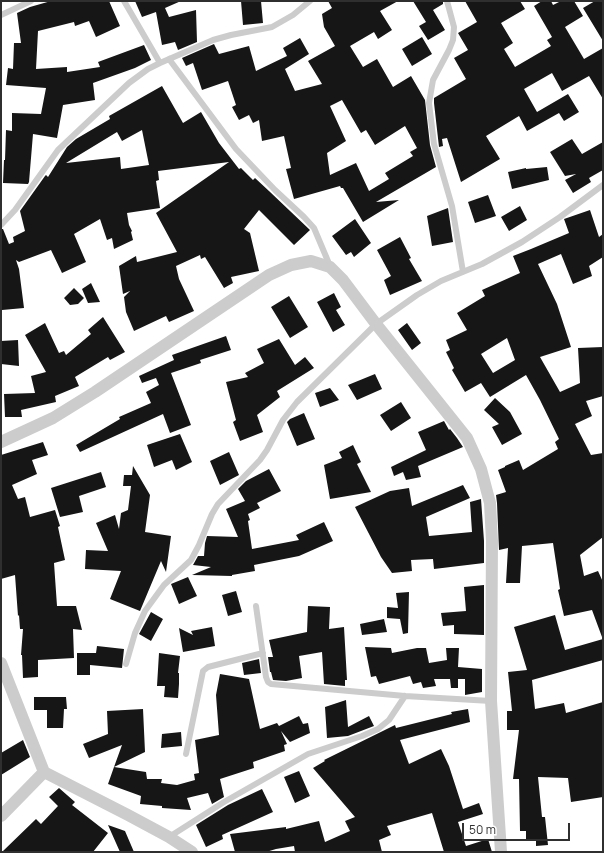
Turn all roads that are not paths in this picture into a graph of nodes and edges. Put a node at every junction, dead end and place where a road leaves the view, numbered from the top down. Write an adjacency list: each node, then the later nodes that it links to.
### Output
1 (31, 1): 5 (lane)
2 (124, 1): 7 (lane)
3 (310, 1): 6 (lane)
4 (447, 1): 11 (lane)
5 (1, 15)
6 (169, 59): 7 (lane); 10 (lane)
7 (160, 63): 9 (lane)
8 (603, 185): 11 (lane)
9 (1, 225)
10 (330, 267): 12 (street); 13 (street)
11 (462, 272): 12 (lane)
12 (376, 324): 17 (lane); 19 (street)
13 (1, 442)
14 (256, 606): 15 (lane)
15 (262, 653): 18 (lane); 20 (lane)
16 (1, 663): 21 (street)
17 (126, 664)
18 (405, 696): 19 (lane); 23 (lane)
19 (491, 701): 25 (street)
20 (186, 754)
21 (44, 772): 22 (street); 23 (street)
22 (1, 816)
23 (169, 837): 24 (street)
24 (192, 852)
25 (501, 852)

